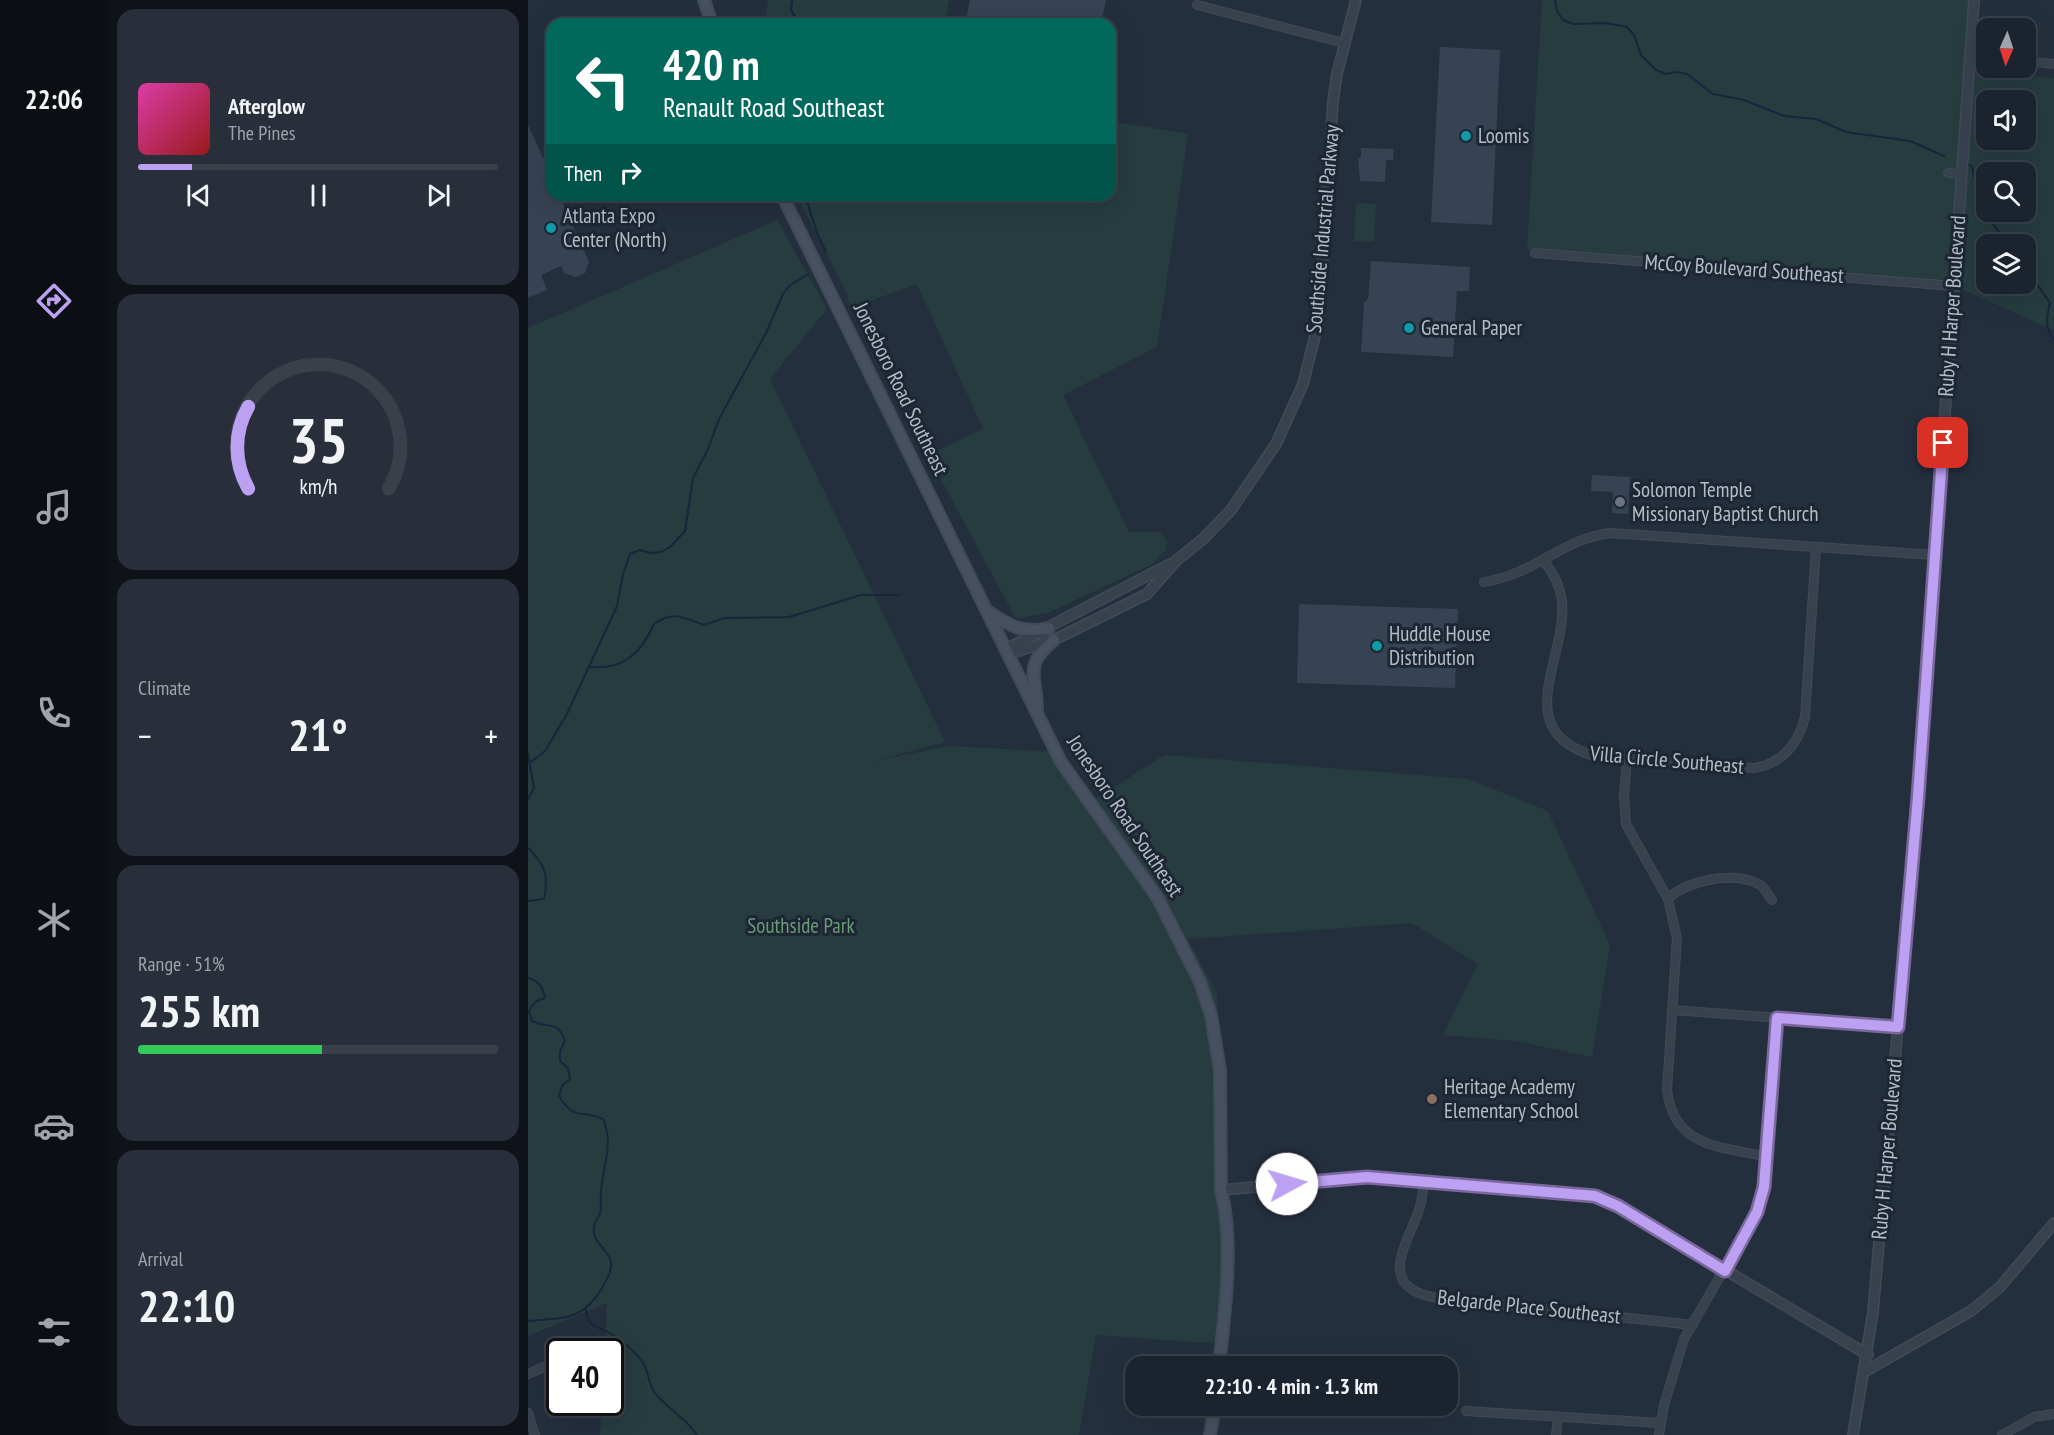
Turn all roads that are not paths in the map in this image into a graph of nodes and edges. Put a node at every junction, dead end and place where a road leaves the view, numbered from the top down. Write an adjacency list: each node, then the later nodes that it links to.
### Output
1 (704, 0): 5 (main road)
2 (1356, 0): 6 (street, Southside Industrial Parkway)
3 (1974, 0): 7 (street, Ruby H Harper Boulevard)
4 (1197, 5): 6 (street)
5 (710, 18)
6 (1344, 43): 18 (street, Southside Industrial Parkway)
7 (1970, 51): 8 (street); 12 (street, Ruby H Harper Boulevard)
8 (1976, 51)
9 (2036, 62): 10 (street)
10 (2054, 64)
11 (1948, 173): 12 (street)
12 (1962, 174): 15 (street, Ruby H Harper Boulevard)
13 (785, 201): 21 (main road, Jonesboro Road Southeast)
14 (1535, 253): 15 (street, McCoy Boulevard Southeast)
15 (1954, 286): 17 (street, Ruby H Harper Boulevard)
16 (1816, 547): 17 (street); 19 (street); 28 (street, Villa Circle Southeast)
17 (1935, 555): 33 (street, Ruby H Harper Boulevard)
18 (1177, 560): 22 (street, Southside Industrial Parkway); 23 (street, Southside Industrial Parkway)
19 (1543, 560): 20 (street); 28 (street, Villa Circle Southeast)
20 (1484, 582)
21 (988, 611): 24 (main road); 26 (main road, Jonesboro Road Southeast)
22 (1081, 611): 23 (street); 24 (street, Southside Industrial Parkway)
23 (1087, 624): 25 (street, Southside Industrial Parkway)
24 (1049, 628): 26 (street, Southside Industrial Parkway)
25 (1054, 640): 26 (street, Southside Industrial Parkway); 27 (main road)
26 (1007, 652): 27 (main road, Jonesboro Road Southeast)
27 (1038, 714): 36 (main road, Jonesboro Road Southeast)
28 (1627, 760): 29 (street)
29 (1668, 899): 30 (street); 31 (street)
30 (1772, 900)
31 (1673, 1010): 32 (street); 34 (street)
32 (1777, 1018): 33 (street); 34 (street)
33 (1898, 1027): 40 (street, Ruby H Harper Boulevard)
34 (1767, 1157): 38 (street)
35 (1424, 1182): 36 (street); 38 (street); 39 (street, Belgarde Place Southeast)
36 (1221, 1190): 41 (main road, Jonesboro Road Southeast)
37 (2054, 1223): 43 (street)
38 (1725, 1271): 39 (street); 40 (street)
39 (1693, 1325): 50 (street)
40 (1868, 1355): 43 (street, Ruby H Harper Boulevard)
41 (1220, 1356)
42 (546, 1366): 44 (street)
43 (1864, 1372): 55 (street, Ruby H Harper Boulevard)
44 (528, 1374)
45 (1466, 1411): 49 (street)
46 (528, 1413): 51 (street)
47 (2054, 1414): 56 (street)
48 (1213, 1416): 52 (main road)
49 (1558, 1417): 50 (street); 53 (street)
50 (1660, 1423): 54 (street)
51 (535, 1435)
52 (1210, 1435)
53 (1556, 1435)
54 (1659, 1435)
55 (1853, 1435)
56 (2002, 1435)

